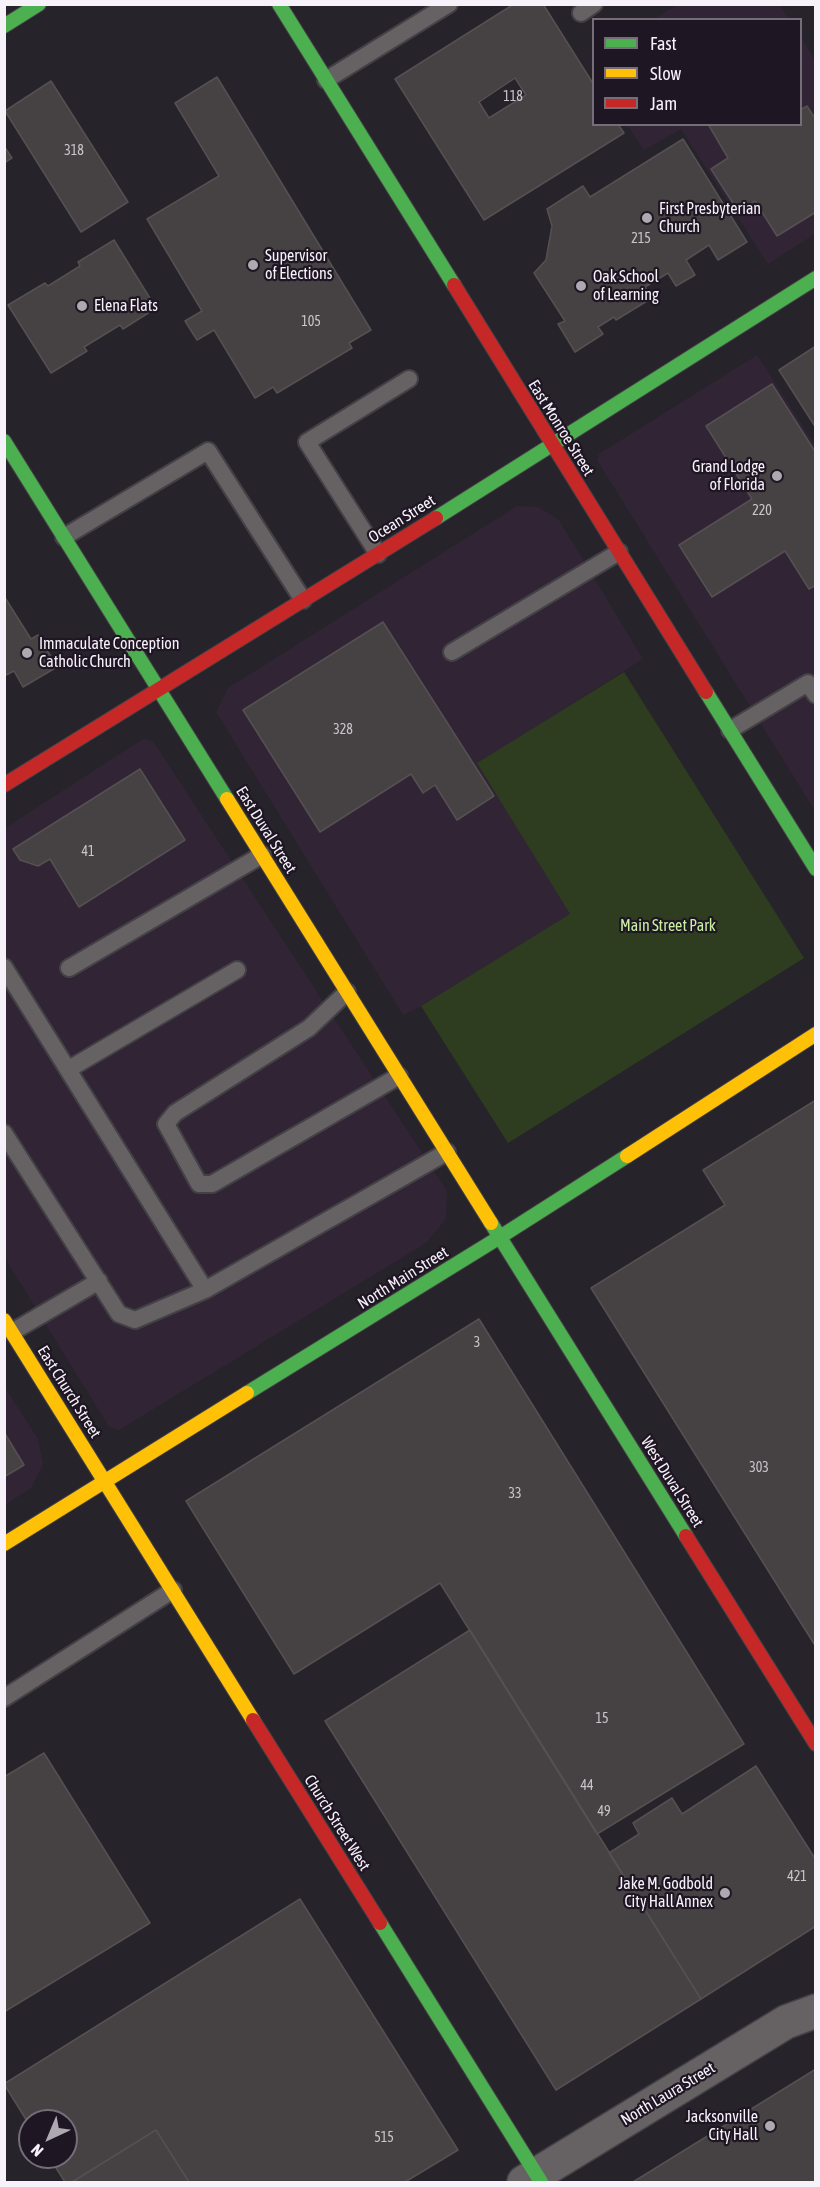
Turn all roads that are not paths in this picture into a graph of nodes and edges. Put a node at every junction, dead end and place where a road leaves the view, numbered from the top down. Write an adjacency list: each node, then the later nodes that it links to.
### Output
1 (39, 4): 4 (street)
2 (279, 4): 5 (street, East Monroe Street)
3 (449, 4): 5 (lane)
4 (4, 26)
5 (326, 80): 9 (street, East Monroe Street)
6 (816, 278): 9 (street, Ocean Street)
7 (409, 380): 12 (lane)
8 (4, 441): 10 (street, East Duval Street)
9 (553, 446): 11 (street, East Monroe Street); 12 (street, Ocean Street)
10 (64, 537): 13 (lane); 16 (street, East Duval Street)
11 (619, 552): 14 (lane); 17 (street, East Monroe Street)
12 (378, 554): 13 (street, Ocean Street)
13 (303, 600): 16 (street, Ocean Street)
14 (452, 652)
15 (813, 686): 17 (lane)
16 (159, 689): 18 (street, Ocean Street); 19 (street, East Duval Street)
17 (729, 730): 20 (street, East Monroe Street)
18 (4, 785)
19 (262, 855): 22 (lane); 24 (street, East Duval Street)
20 (816, 869)
21 (4, 967): 26 (lane)
22 (69, 968)
23 (237, 970): 26 (lane)
24 (347, 992): 27 (street, East Duval Street); 27 (lane)
25 (816, 1034): 30 (street, North Main Street)
26 (69, 1069): 32 (lane)
27 (399, 1076): 29 (street, East Duval Street)
28 (4, 1133): 31 (lane)
29 (447, 1152): 30 (street, East Duval Street); 32 (lane)
30 (500, 1237): 34 (street, North Main Street); 38 (street, West Duval Street)
31 (99, 1281): 32 (lane); 33 (lane)
32 (205, 1290)
33 (8, 1326): 34 (street, East Church Street)
34 (105, 1481): 35 (street, North Main Street); 36 (street, Church Street West)
35 (4, 1544)
36 (173, 1590): 37 (lane); 40 (street, Church Street West)
37 (4, 1698)
38 (816, 1744)
39 (816, 2011): 40 (street, North Laura Street)
40 (534, 2180)

